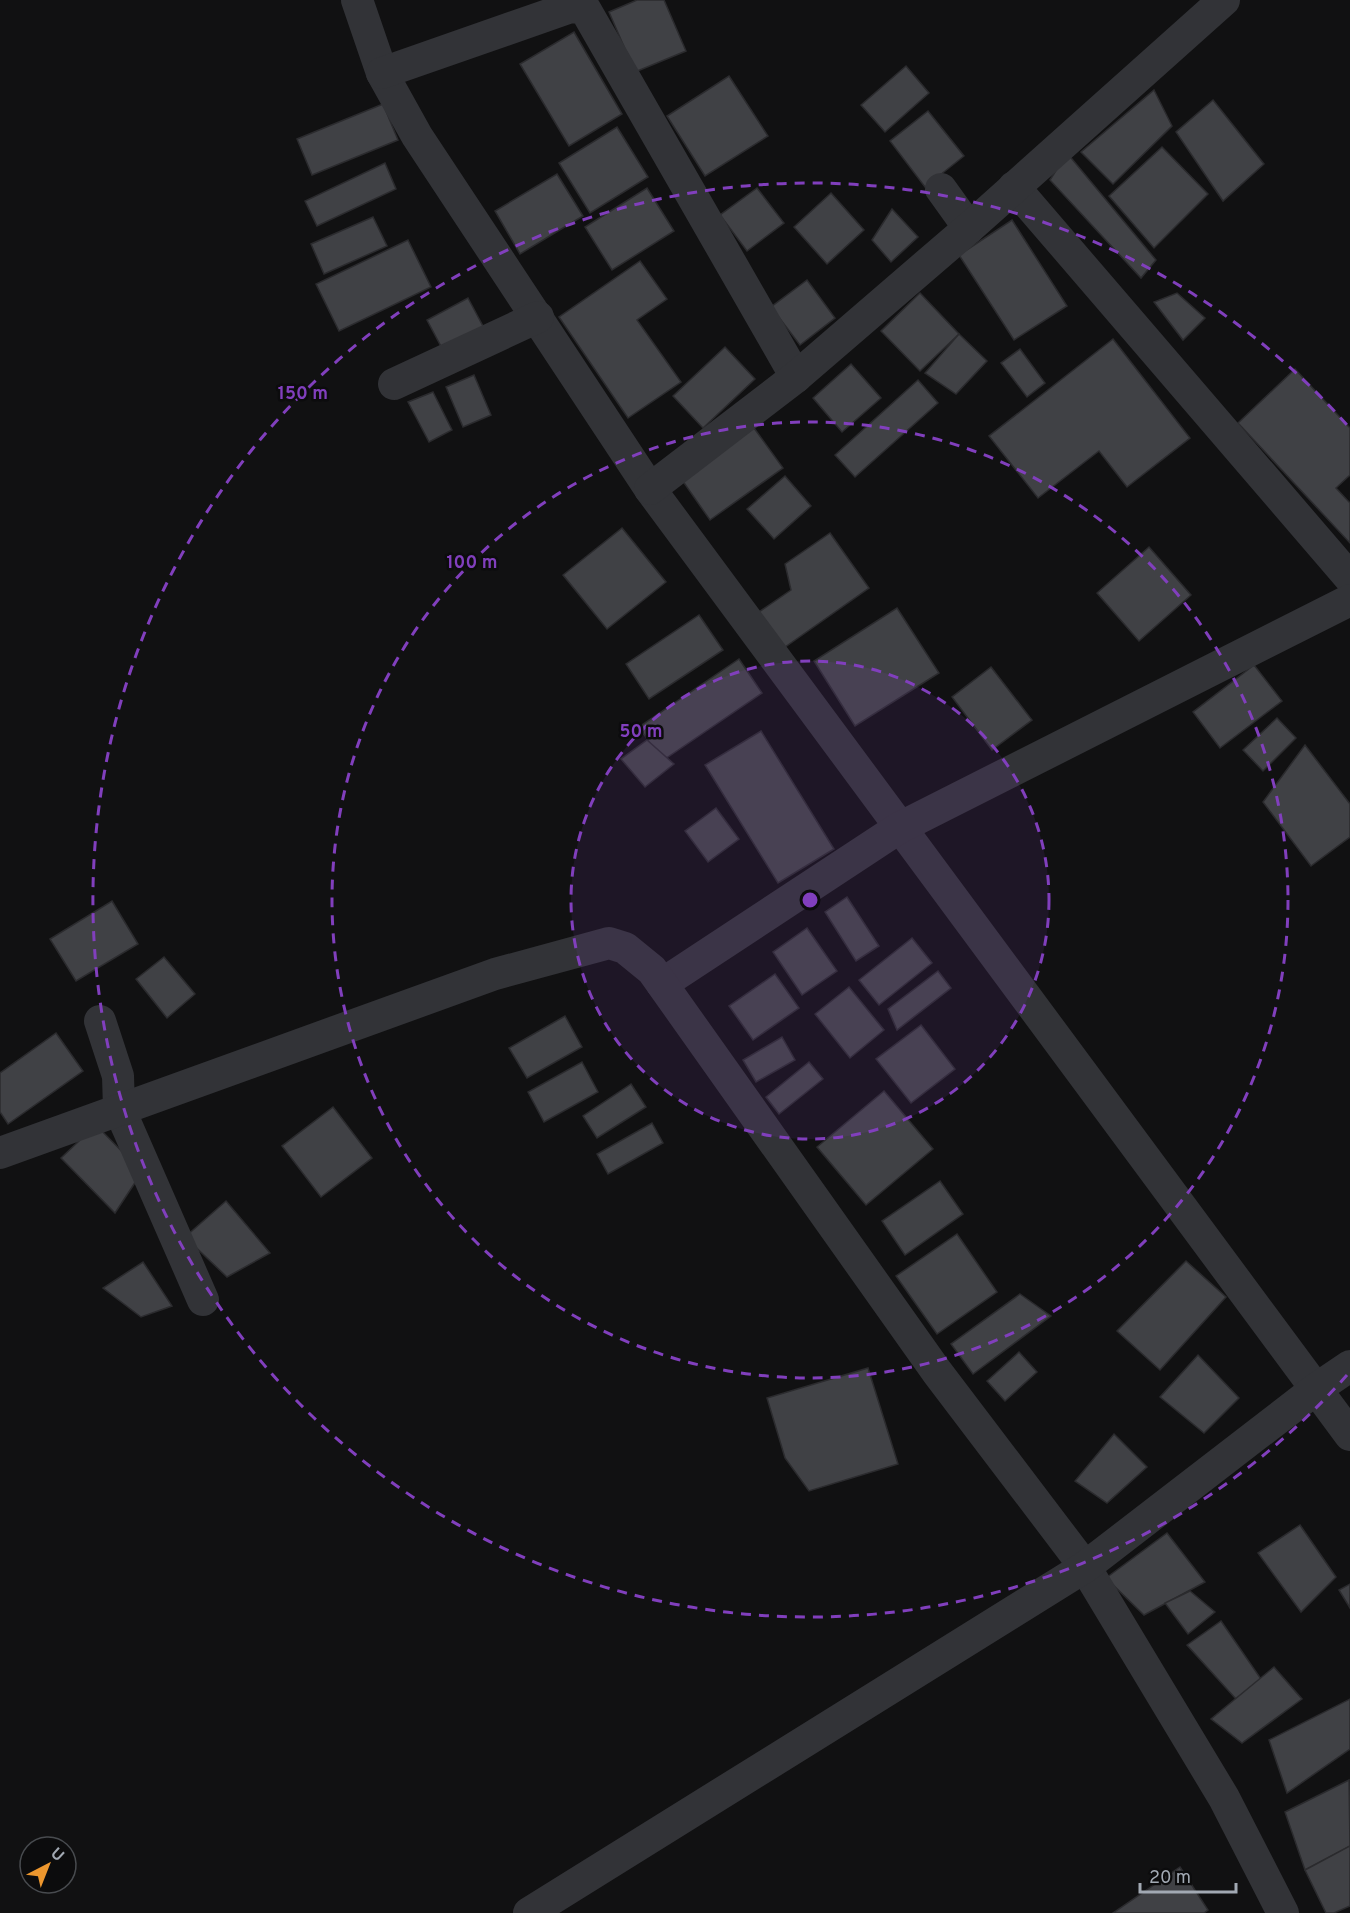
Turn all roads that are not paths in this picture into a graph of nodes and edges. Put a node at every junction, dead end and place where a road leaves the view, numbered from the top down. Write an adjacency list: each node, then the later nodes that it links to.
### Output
1 (357, 0): 3 (street)
2 (1224, 0): 4 (street)
3 (382, 73): 7 (street); 8 (street)
4 (1014, 187): 6 (street); 11 (street)
5 (941, 189): 6 (street)
6 (969, 228): 8 (street)
7 (538, 317): 9 (street); 10 (street)
8 (796, 377): 10 (street)
9 (394, 384)
10 (650, 489): 13 (street)
11 (1350, 578)
12 (1350, 600): 13 (street)
13 (899, 828): 14 (street); 20 (street)
14 (662, 984): 16 (street); 22 (street)
15 (100, 1021): 16 (street)
16 (119, 1108): 17 (street); 18 (street)
17 (0, 1153)
18 (203, 1300)
19 (1350, 1366): 20 (street)
20 (1316, 1389): 21 (street); 22 (street)
21 (1350, 1435)
22 (1085, 1567): 23 (street); 24 (street)
23 (529, 1913)
24 (1283, 1913)

